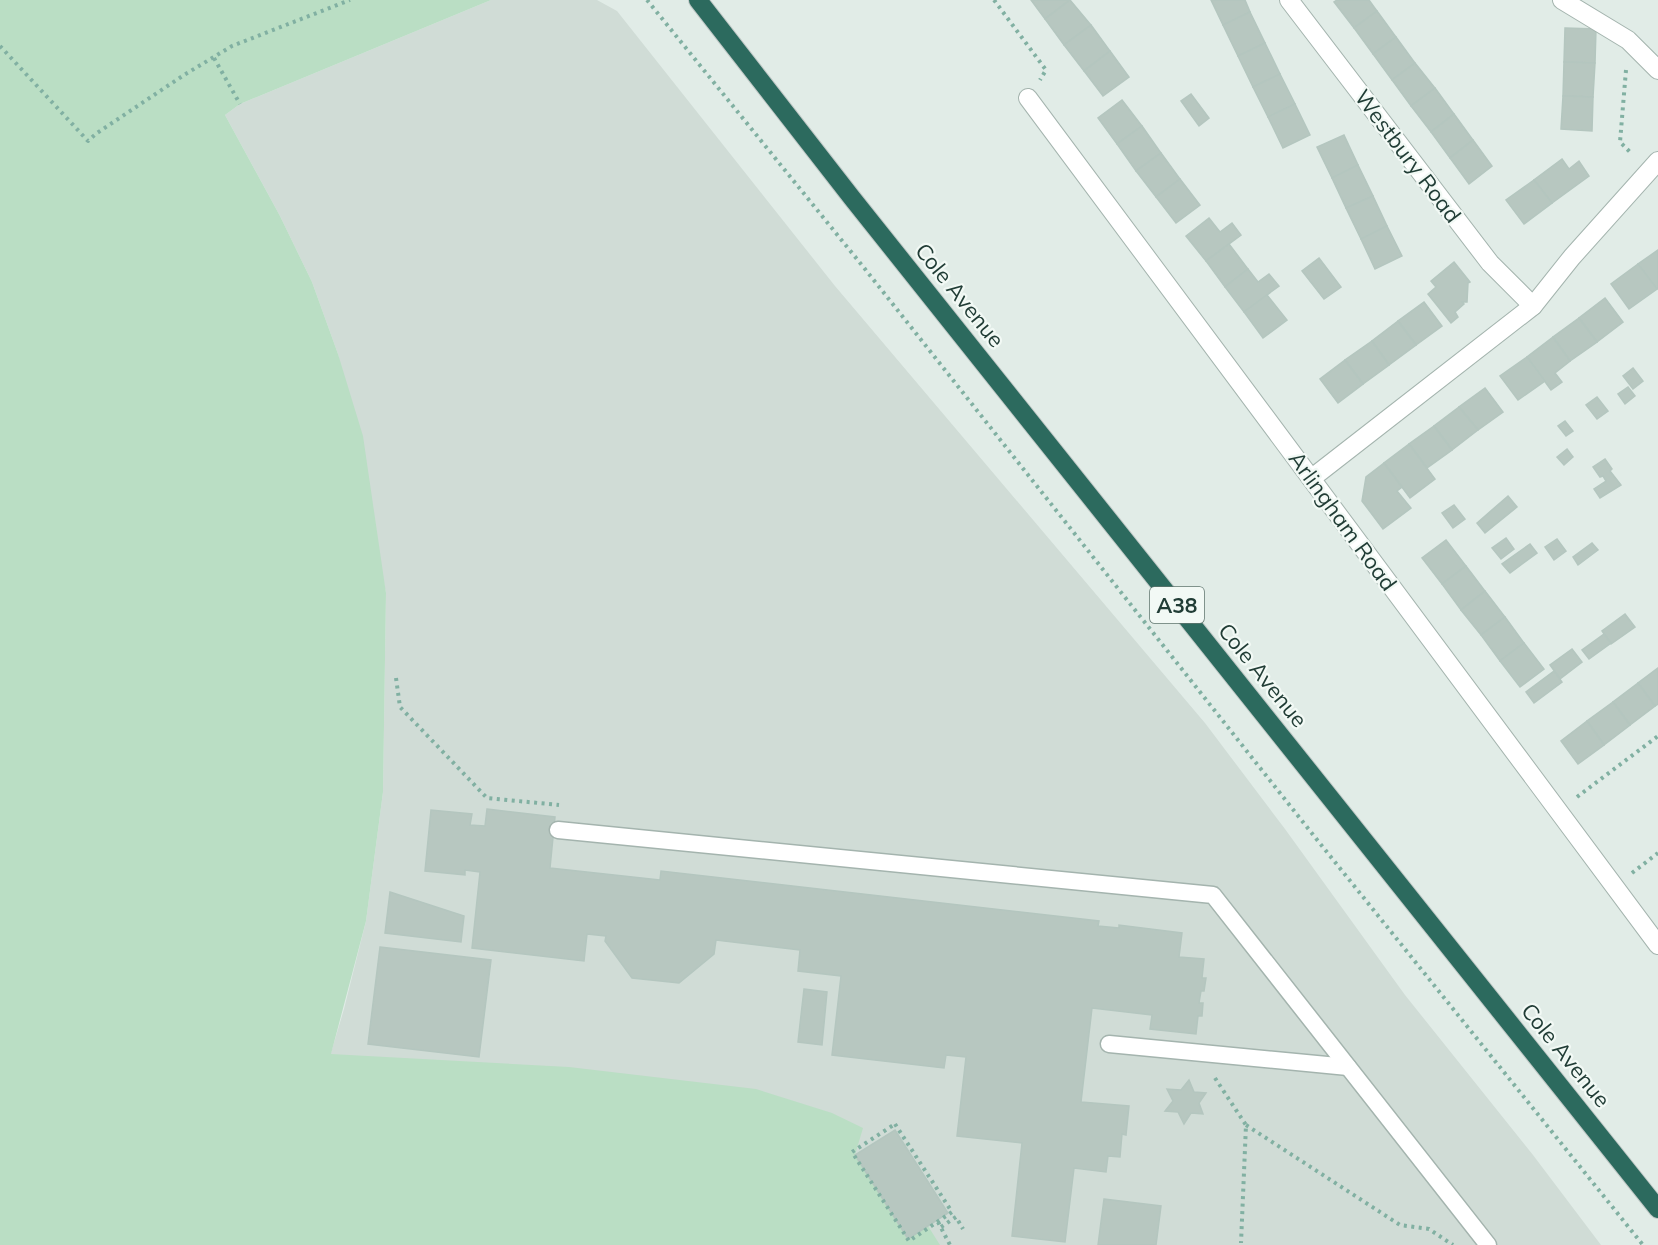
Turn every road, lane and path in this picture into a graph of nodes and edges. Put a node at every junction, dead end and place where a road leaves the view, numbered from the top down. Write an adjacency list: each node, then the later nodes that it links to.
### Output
1 (350, 0): 9 (path)
2 (647, 0): 35 (path)
3 (698, 0): 27 (highway, Cole Avenue / A38)
4 (994, 0): 11 (path)
5 (1289, 0): 14 (street, Westbury Road)
6 (1566, 2): 7 (street)
7 (1628, 40): 10 (street); 13 (path)
8 (0, 46): 9 (path)
9 (214, 58): 12 (path)
10 (1658, 70)
11 (1028, 98): 15 (street, Arlingham Road)
12 (240, 104)
13 (1653, 172): 14 (street)
14 (1533, 306): 15 (street)
15 (1312, 478): 18 (street, Arlingham Road)
16 (396, 678): 19 (path)
17 (1658, 736): 18 (path)
18 (1557, 811): 21 (street, Arlingham Road)
19 (565, 831): 25 (lane)
20 (1658, 853): 21 (path)
21 (1614, 887): 22 (street, Arlingham Road)
22 (1658, 945)
23 (1109, 1044): 24 (lane)
24 (1198, 1052): 25 (lane); 26 (path)
25 (1348, 1067): 34 (lane)
26 (1246, 1125): 31 (path); 33 (path)
27 (1658, 1209)
28 (938, 1222): 28 (path); 29 (path)
29 (941, 1227): 30 (path); 32 (path)
30 (963, 1228)
31 (1241, 1244)
32 (950, 1245)
33 (1453, 1245)
34 (1488, 1245)
35 (1643, 1245)

